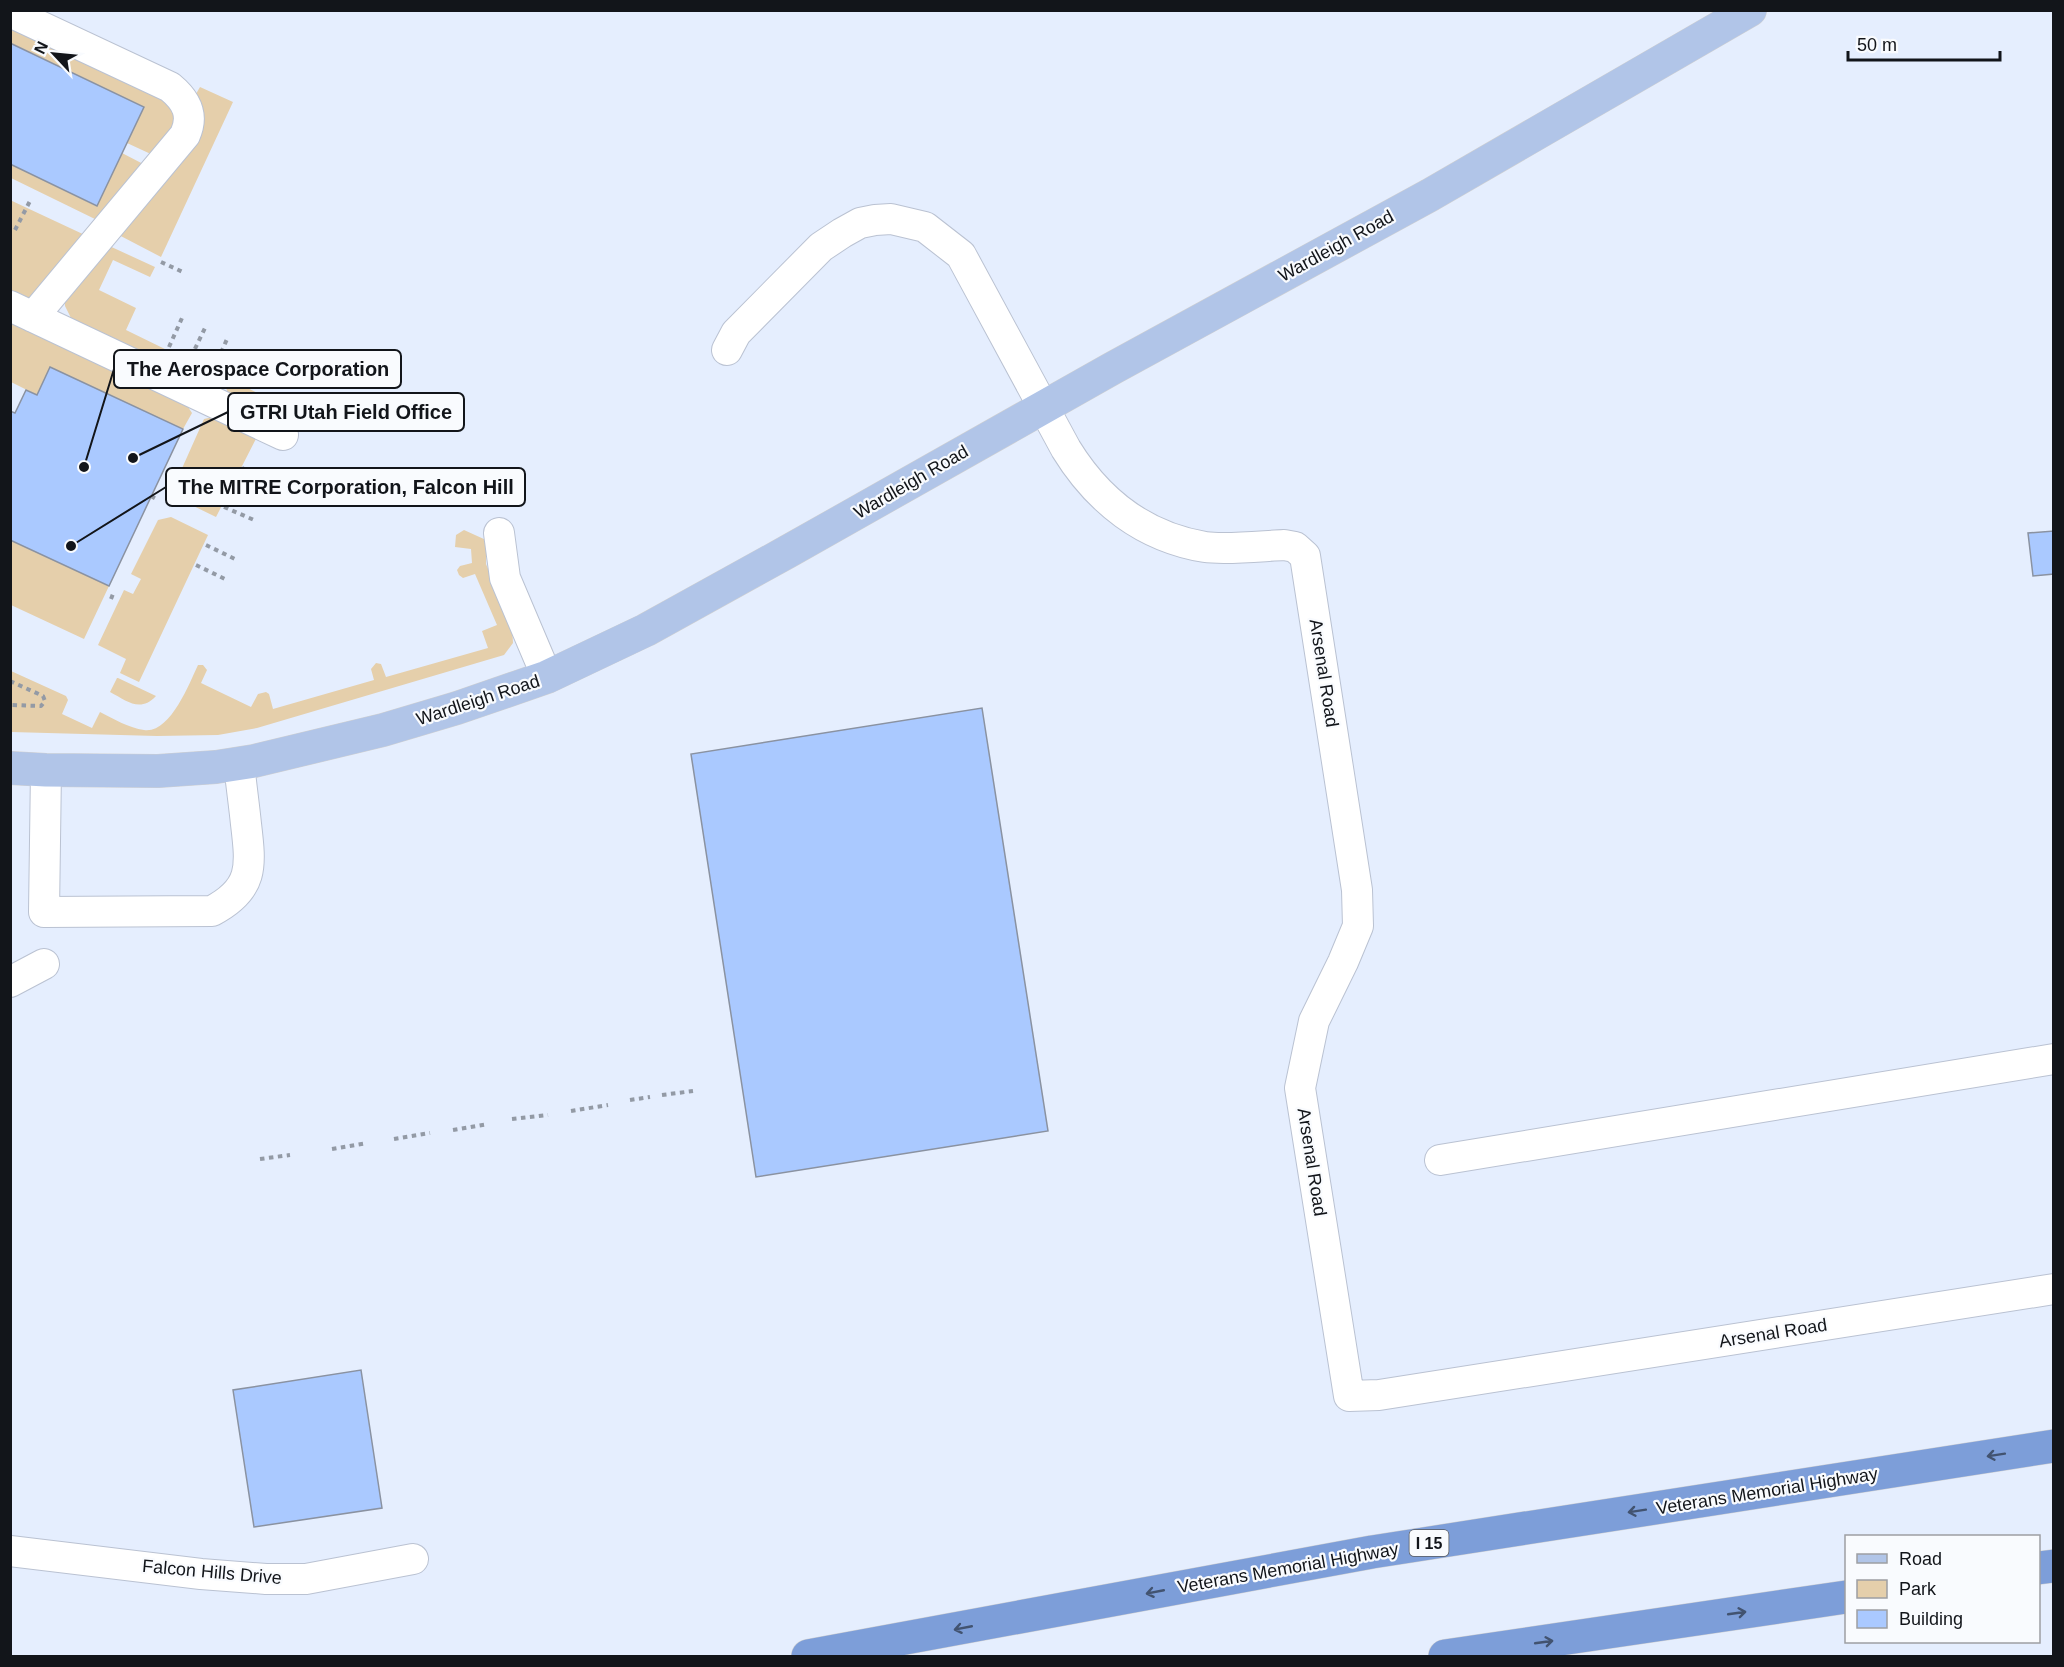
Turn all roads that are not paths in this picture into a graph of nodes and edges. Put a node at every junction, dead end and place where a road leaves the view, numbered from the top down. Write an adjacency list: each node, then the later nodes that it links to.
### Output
1 (1750, 10): 5 (main road, Wardleigh Road)
2 (10, 12): 3 (street)
3 (22, 311): 6 (street)
4 (727, 350): 5 (street)
5 (1042, 408): 8 (main road, Wardleigh Road); 16 (street, Arsenal Road)
6 (283, 435)
7 (499, 533): 8 (street)
8 (548, 677): 9 (main road, Wardleigh Road)
9 (239, 763): 11 (main road, Wardleigh Road); 11 (street)
10 (10, 768): 11 (main road, Wardleigh Road)
11 (46, 770)
12 (44, 964): 13 (street)
13 (10, 982)
14 (2054, 1059): 15 (street)
15 (1440, 1160)
16 (2054, 1289)
17 (2054, 1446): 21 (highway, Veterans Memorial Highway / I 15, one-way to 21)
18 (10, 1551): 19 (street, Falcon Hills Drive)
19 (413, 1559)
20 (1845, 1597): 22 (highway, one-way to 20)
21 (808, 1656)
22 (1444, 1656)

